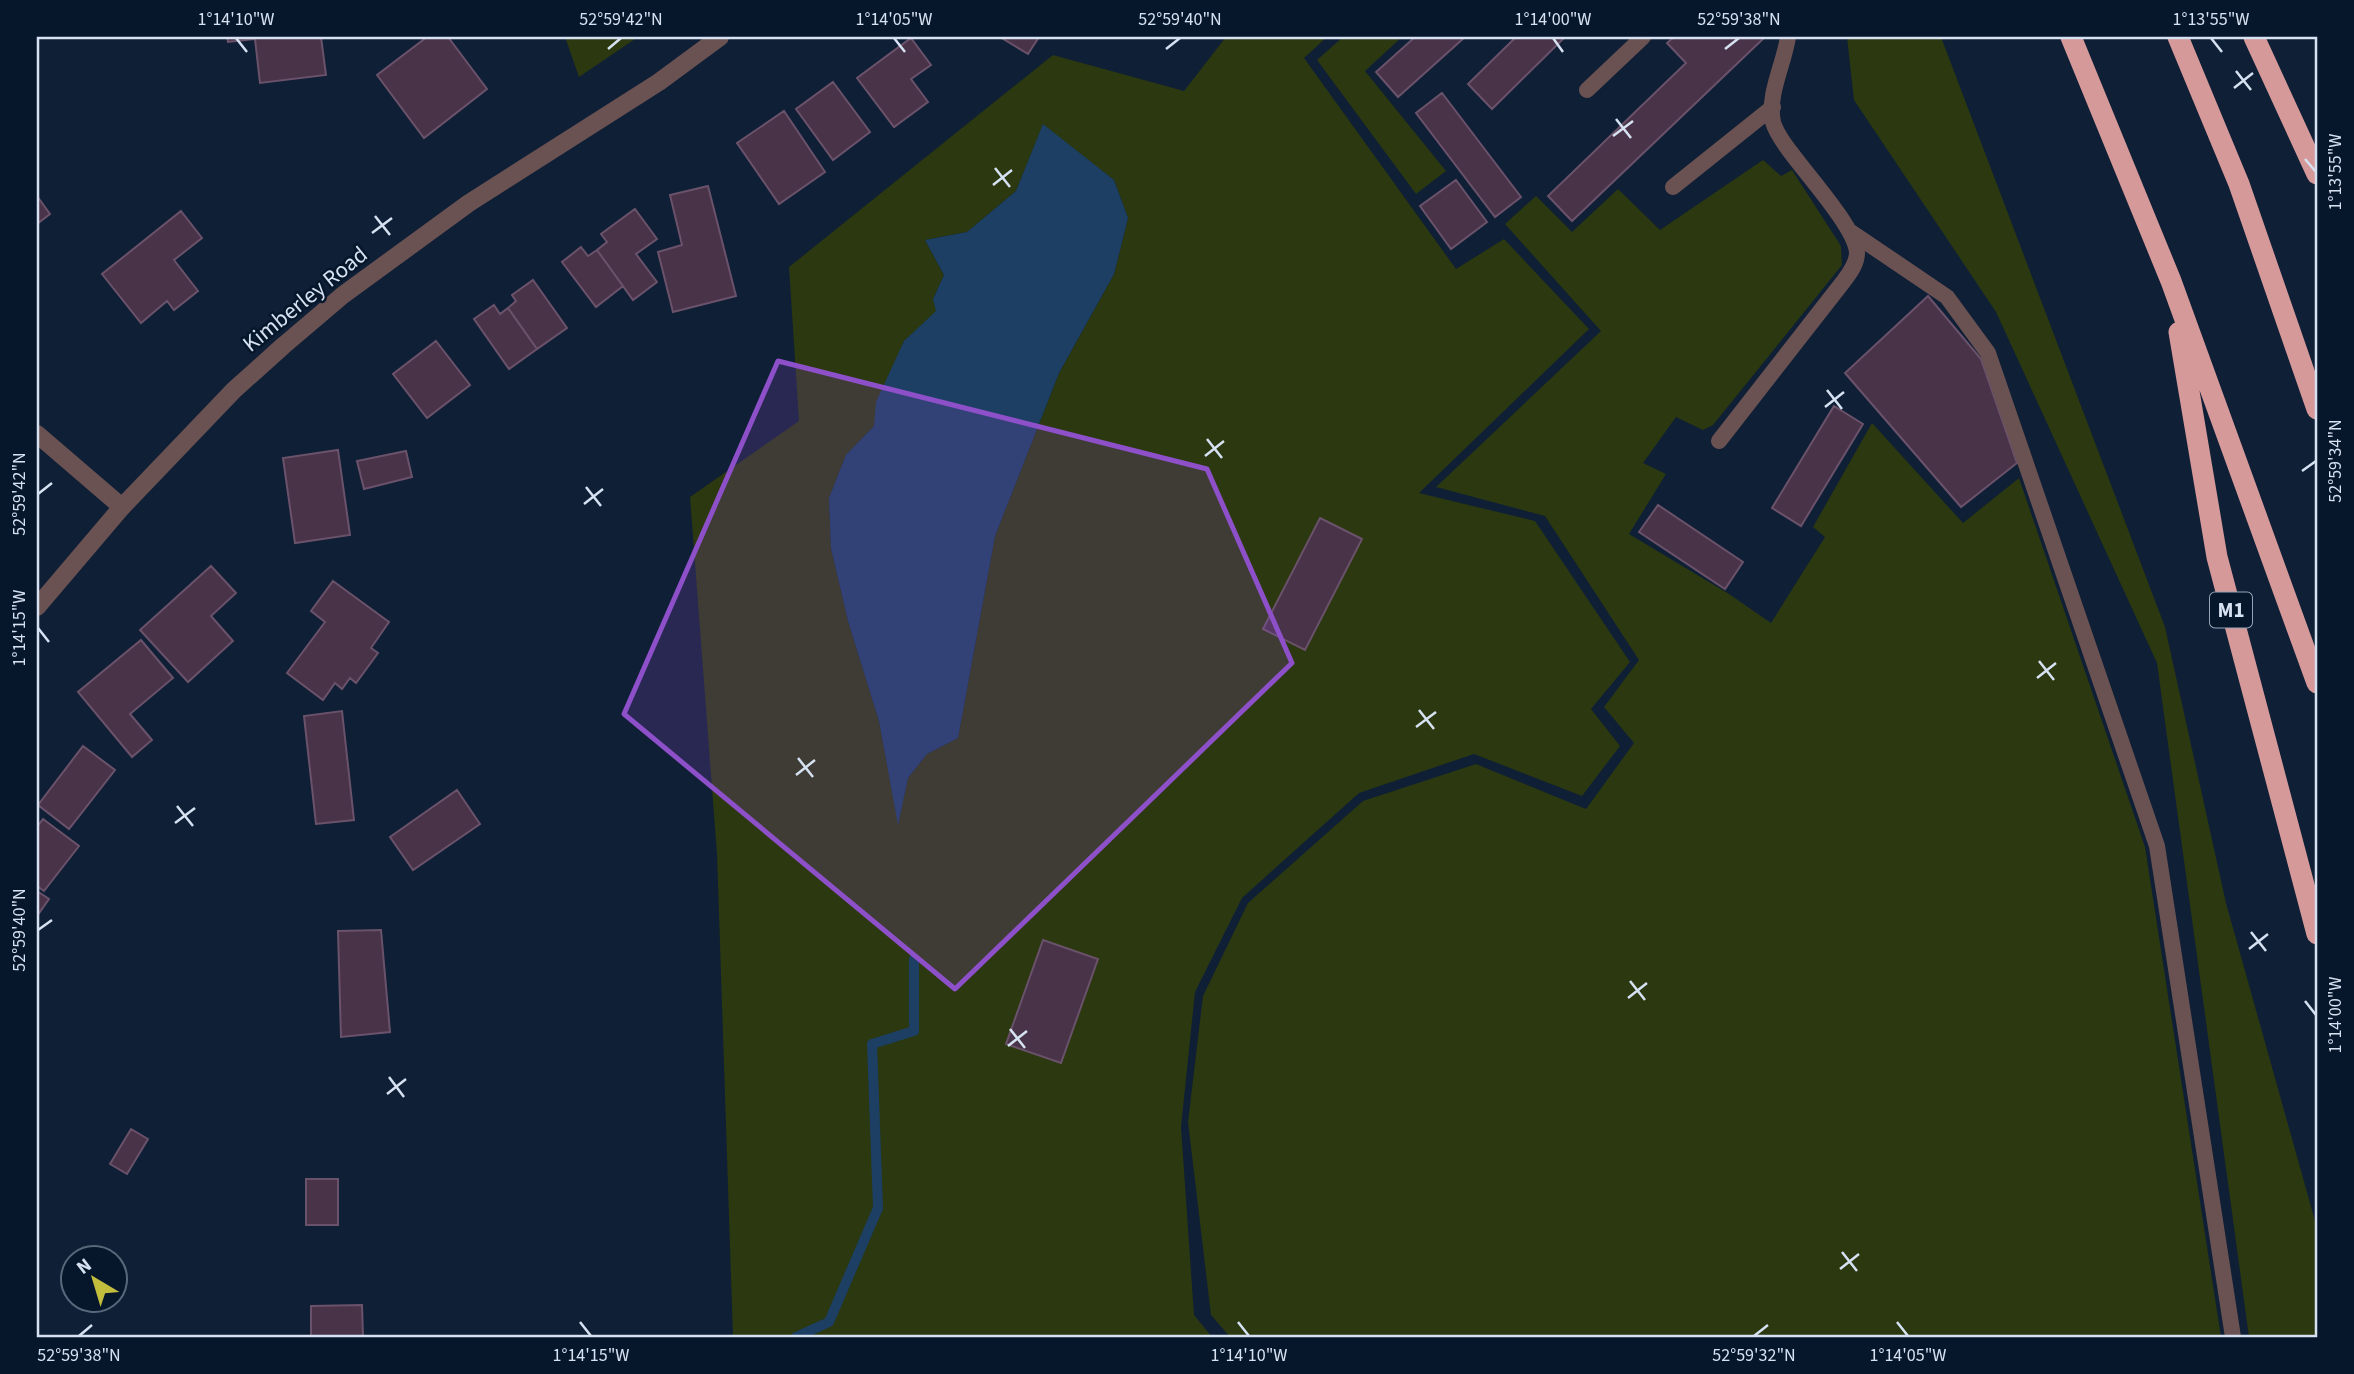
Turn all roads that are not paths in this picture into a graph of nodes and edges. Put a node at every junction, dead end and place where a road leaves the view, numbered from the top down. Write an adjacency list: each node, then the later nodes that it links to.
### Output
1 (720, 37): 16 (street, Kimberley Road)
2 (1643, 37): 7 (lane)
3 (1787, 37): 8 (lane)
4 (2071, 37): 12 (highway, M1)
5 (2178, 37): 13 (highway)
6 (2254, 37): 9 (highway)
7 (1587, 90)
8 (1773, 107): 10 (lane); 11 (lane)
9 (2317, 174)
10 (1673, 187)
11 (1851, 233): 15 (lane); 20 (lane)
12 (2171, 282): 18 (highway, M1); 19 (highway, M1)
13 (2317, 409)
14 (37, 434): 16 (street)
15 (1719, 441)
16 (122, 507): 17 (street, Kimberley Road)
17 (37, 607)
18 (2317, 683)
19 (2317, 934)
20 (2233, 1337)

